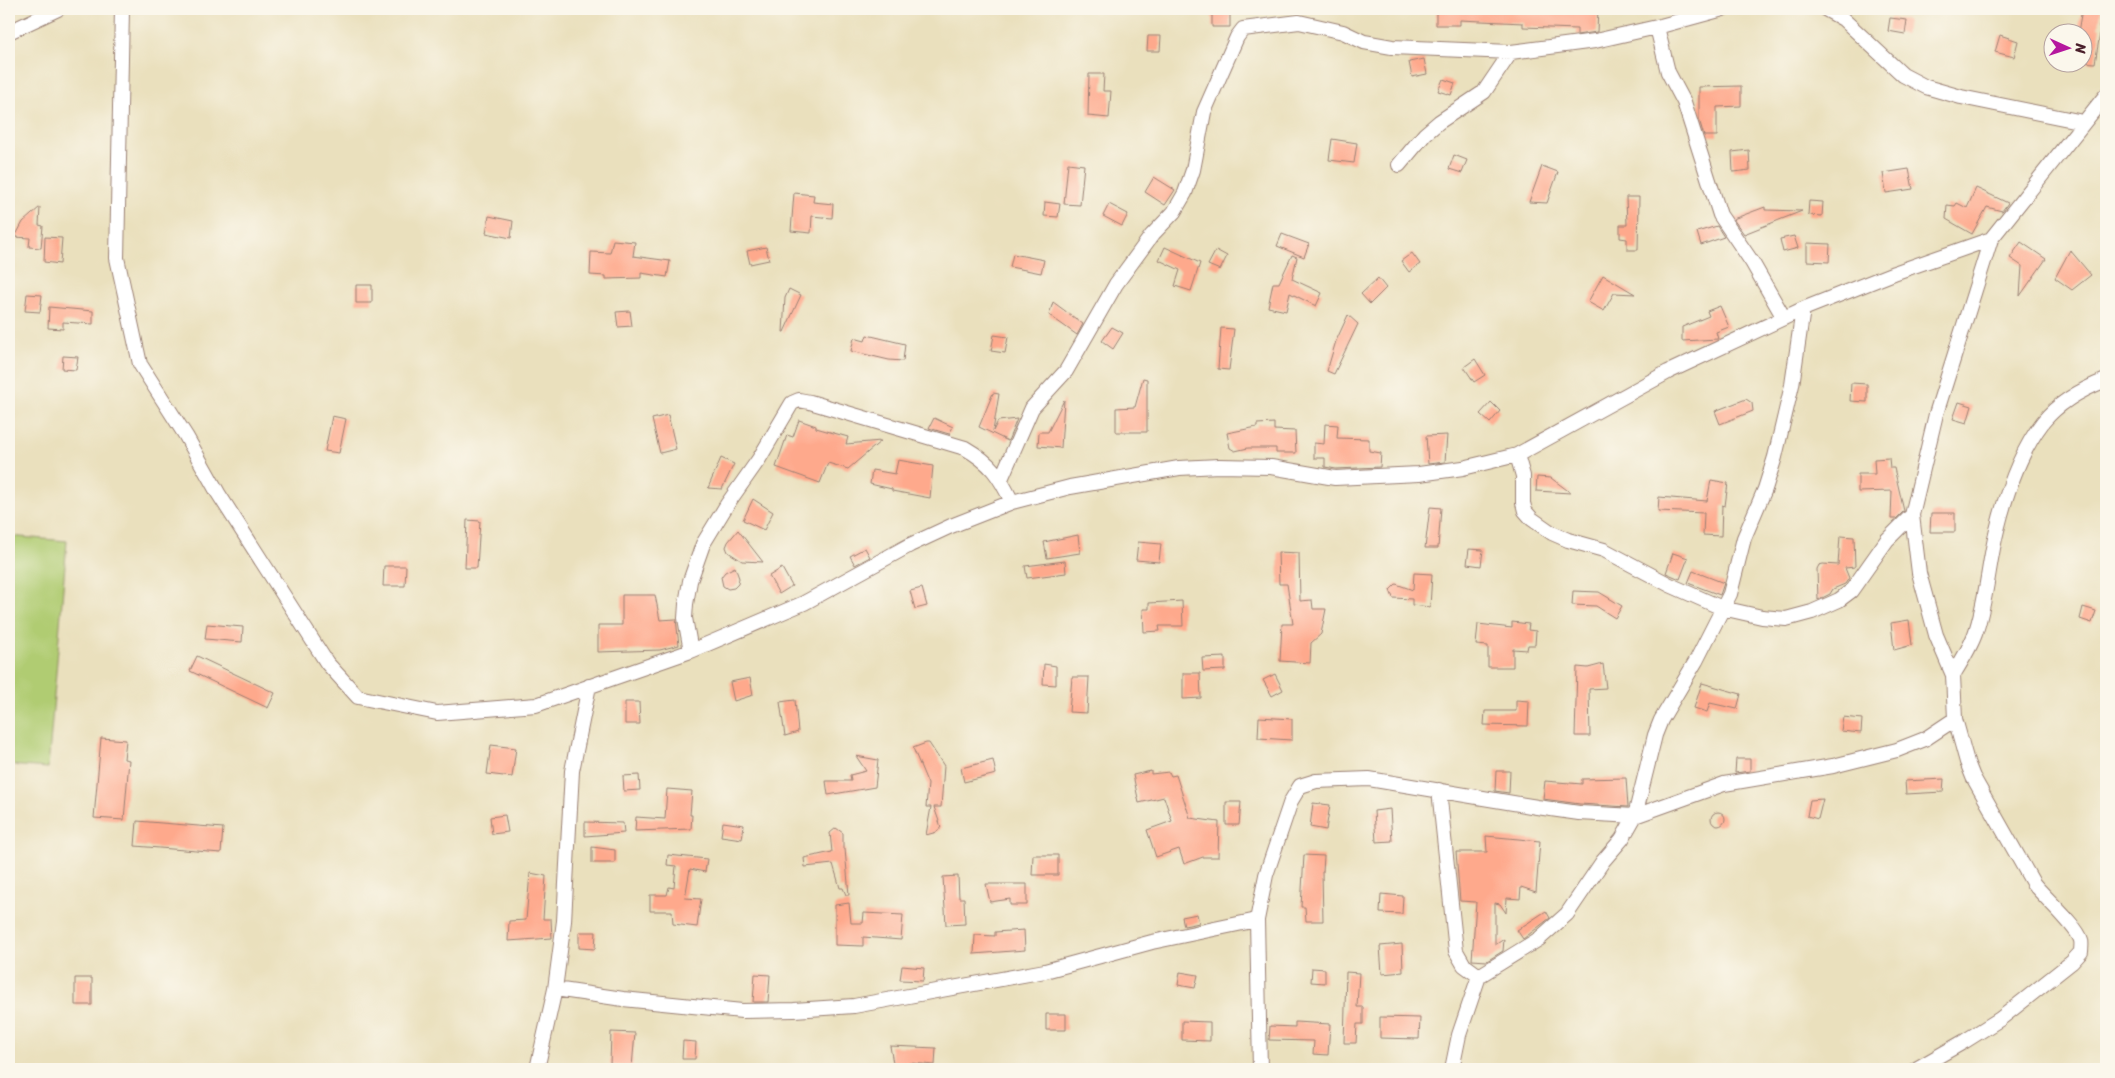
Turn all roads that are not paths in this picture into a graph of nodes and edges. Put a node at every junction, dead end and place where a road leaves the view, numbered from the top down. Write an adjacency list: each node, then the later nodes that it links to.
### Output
1 (58, 9): 6 (street)
2 (122, 9): 22 (street)
3 (1723, 9): 5 (street)
4 (1825, 9): 9 (street)
5 (1657, 27): 7 (street); 13 (street)
6 (9, 32)
7 (1511, 52): 10 (street); 16 (street)
8 (2106, 95): 9 (street)
9 (2083, 122): 11 (street)
10 (1399, 165)
11 (1991, 239): 12 (street); 18 (street)
12 (1803, 309): 13 (street); 19 (street)
13 (1784, 318): 15 (street)
14 (2106, 380): 21 (street)
15 (1517, 455): 17 (street); 19 (street)
16 (1001, 479): 17 (street); 20 (street)
17 (1012, 502): 20 (street)
18 (1912, 515): 19 (street); 21 (street)
19 (1722, 608): 25 (street)
20 (691, 651): 22 (street)
21 (1953, 674): 23 (street)
22 (589, 686): 28 (street)
23 (1955, 718): 25 (street); 32 (street)
24 (1439, 790): 25 (street); 26 (street); 27 (street)
25 (1635, 816): 27 (street)
26 (1257, 920): 28 (street); 30 (street)
27 (1479, 976): 31 (street)
28 (555, 989): 29 (street)
29 (537, 1069)
30 (1260, 1069)
31 (1452, 1069)
32 (1916, 1069)

